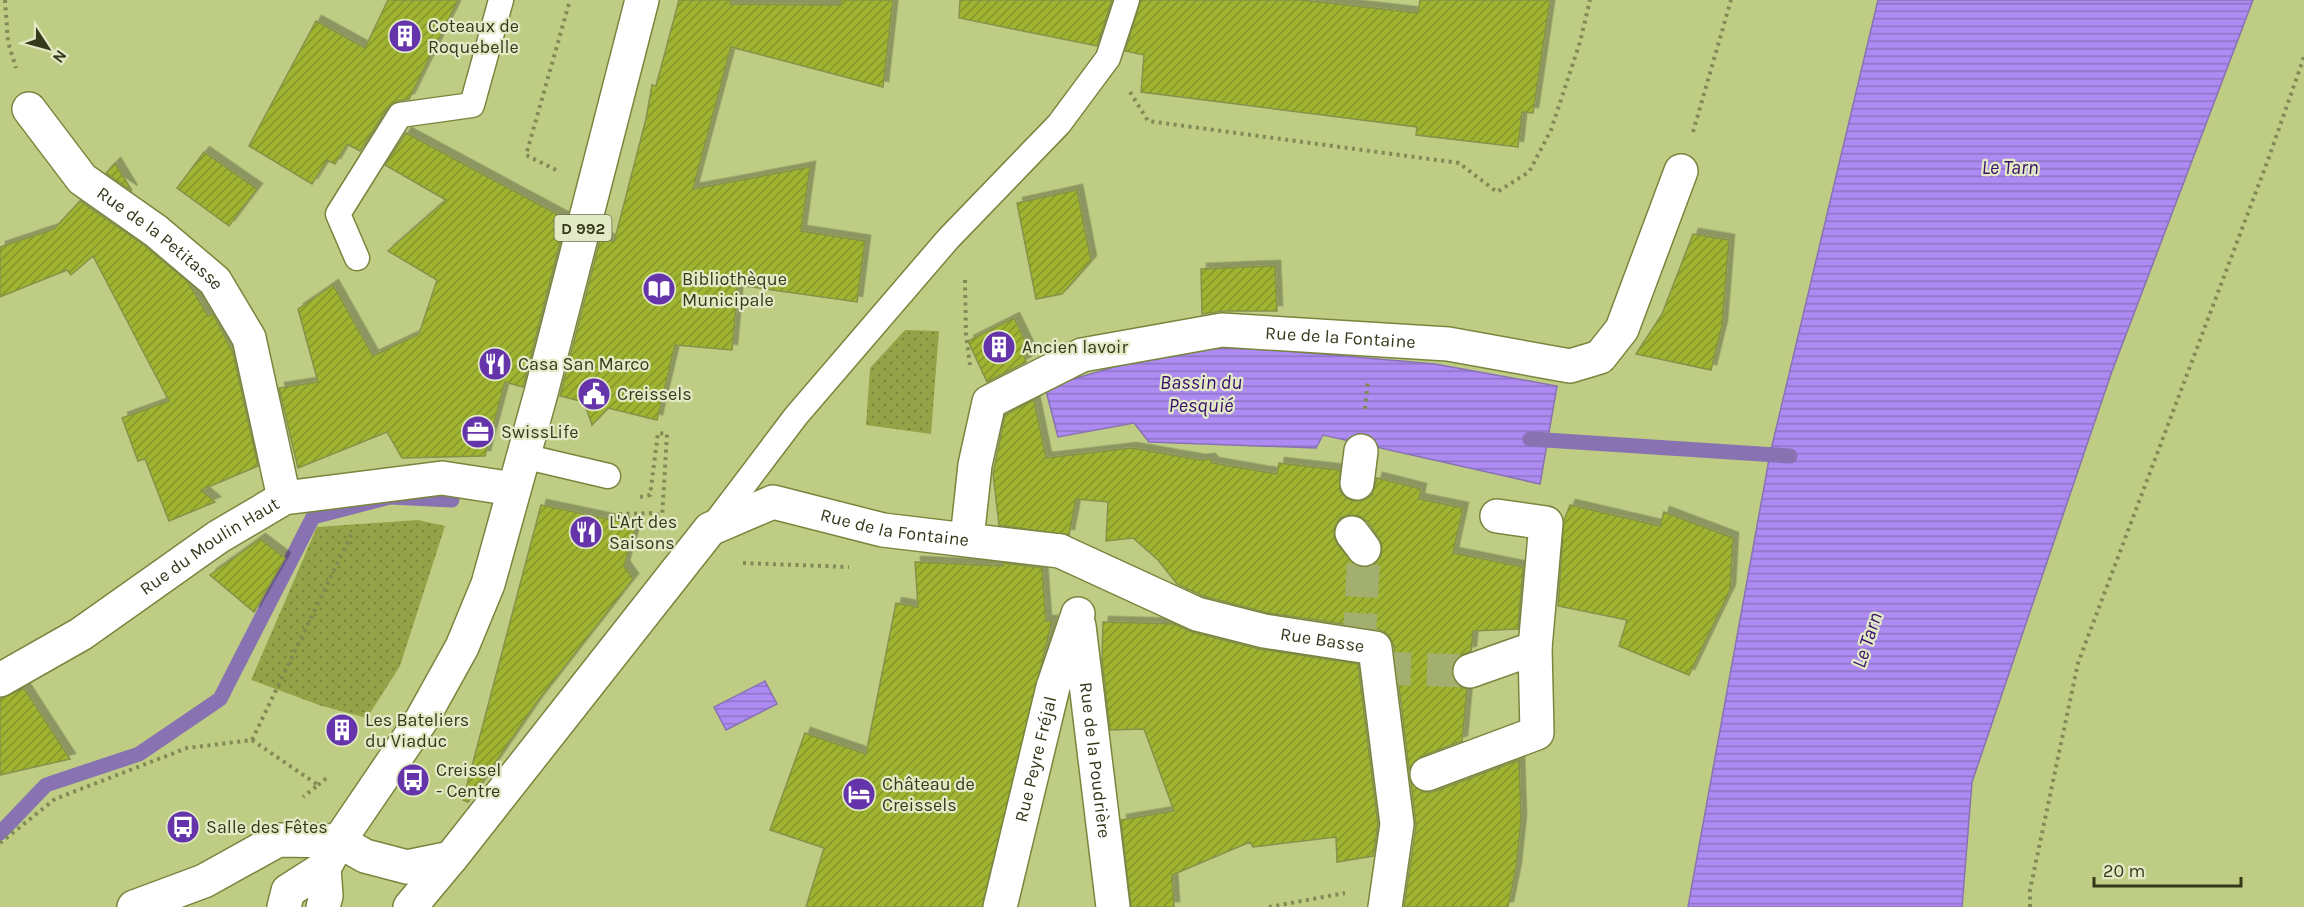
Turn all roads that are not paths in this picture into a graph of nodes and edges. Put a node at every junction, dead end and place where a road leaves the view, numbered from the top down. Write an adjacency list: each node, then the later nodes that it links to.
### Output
1 (501, 0): 6 (lane)
2 (642, 0): 8 (street, D 992)
3 (1127, 0): 14 (lane)
4 (29, 109): 12 (street, Rue de la Petitasse)
5 (1681, 171): 15 (street, Rue de la Fontaine)
6 (357, 258)
7 (1360, 451): 10 (street)
8 (523, 456): 9 (lane); 11 (street, D 992)
9 (608, 476)
10 (1358, 483)
11 (513, 489): 12 (street, Rue du Moulin Haut); 21 (street, D 992)
12 (284, 498): 19 (street, Rue du Moulin Haut)
13 (1497, 516): 17 (street)
14 (710, 529): 15 (street, Rue de la Fontaine); 22 (street, Rue de la Fontaine)
15 (967, 538): 20 (street, Rue Basse)
16 (1078, 614): 27 (street, Rue Peyre Fréjal); 28 (street, Rue de la Poudrière)
17 (1534, 648): 18 (street); 20 (street)
18 (1470, 671)
19 (0, 680)
20 (1407, 780): 29 (street, Rue Basse)
21 (332, 854): 22 (street); 23 (street); 24 (street, D 992); 25 (street)
22 (451, 858): 26 (street, Rue de la Fontaine)
23 (134, 907)
24 (284, 907)
25 (323, 907)
26 (410, 907)
27 (1000, 907)
28 (1113, 907)
29 (1386, 907)

